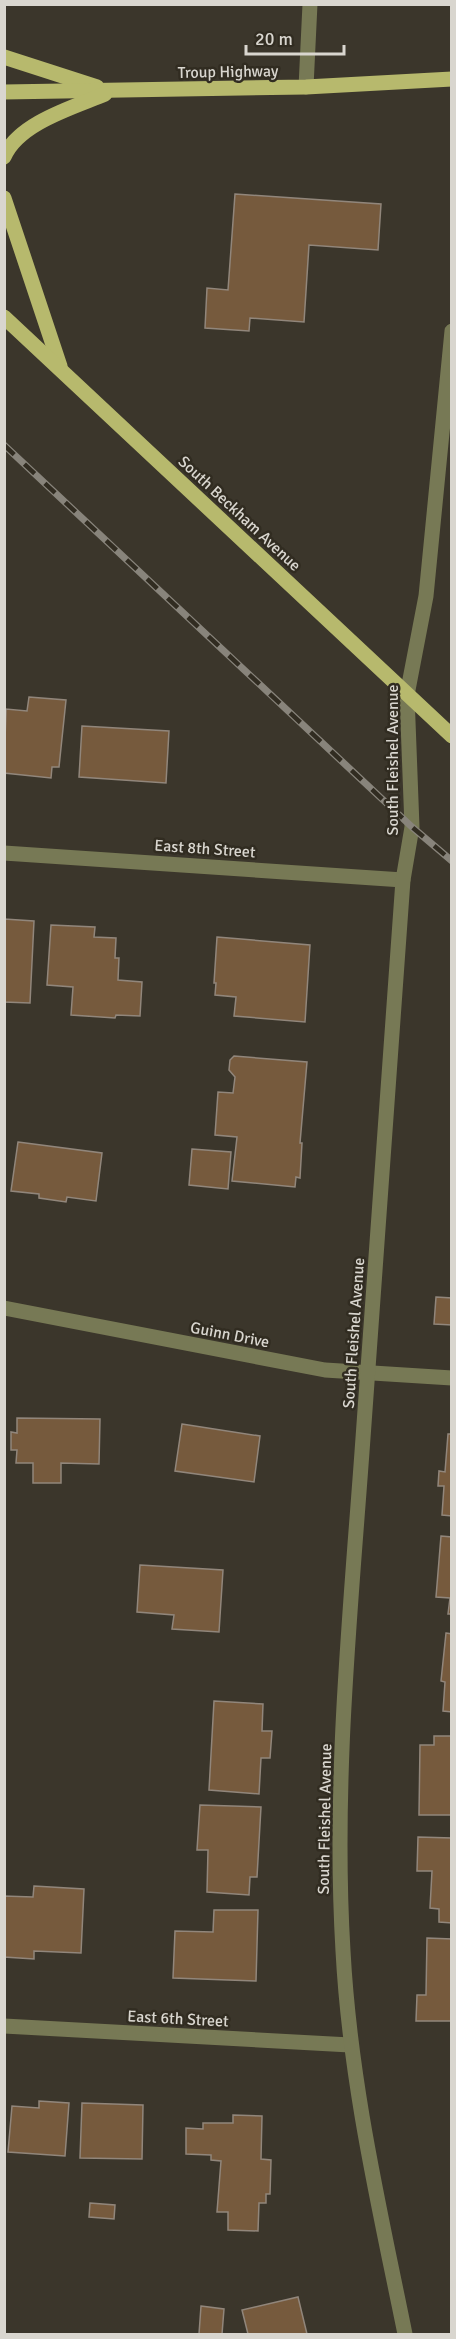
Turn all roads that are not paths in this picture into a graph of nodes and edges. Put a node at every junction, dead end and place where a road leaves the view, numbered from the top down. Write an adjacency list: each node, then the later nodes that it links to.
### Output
1 (310, 4): 4 (street)
2 (4, 57): 5 (main road)
3 (452, 79): 4 (main road, Troup Highway)
4 (306, 87): 5 (main road, Troup Highway)
5 (111, 91): 6 (main road, Troup Highway); 7 (main road)
6 (4, 92)
7 (4, 157)
8 (4, 198): 11 (main road)
9 (4, 316): 11 (main road, South Beckham Avenue)
10 (452, 332): 12 (street, South Fleishel Avenue)
11 (60, 369): 12 (main road, South Beckham Avenue)
12 (407, 695): 13 (main road, South Beckham Avenue); 15 (street, South Fleishel Avenue)
13 (452, 736)
14 (4, 853): 15 (street, East 8th Street)
15 (403, 880): 17 (street, South Fleishel Avenue)
16 (4, 1308): 17 (street, Guinn Drive)
17 (368, 1374): 18 (street, Guinn Drive); 20 (street, South Fleishel Avenue)
18 (452, 1378)
19 (4, 2026): 20 (street, East 6th Street)
20 (350, 2045): 21 (street, South Fleishel Avenue)
21 (405, 2334)

